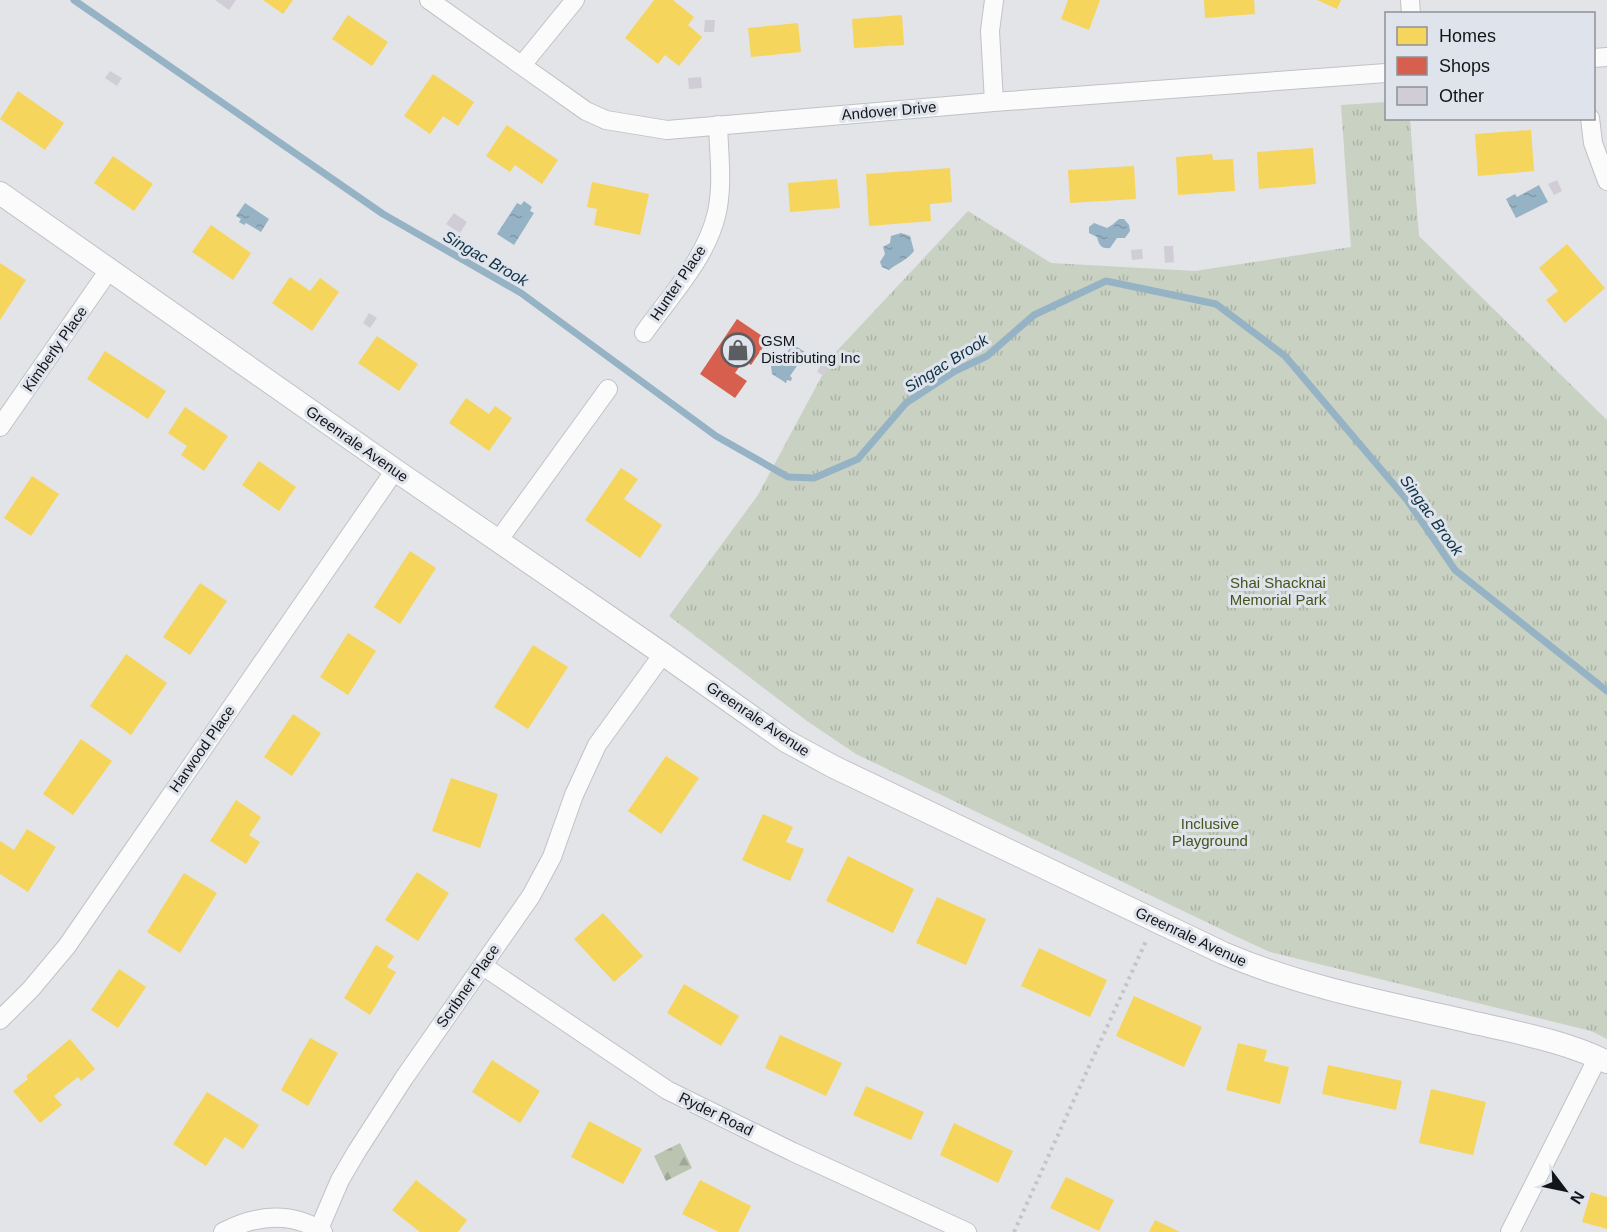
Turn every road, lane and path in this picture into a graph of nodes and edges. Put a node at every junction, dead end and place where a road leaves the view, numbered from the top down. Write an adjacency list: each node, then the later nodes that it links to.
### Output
1 (429, 0): 4 (street, Andover Drive)
2 (575, 0): 4 (street)
3 (994, 0): 6 (street)
4 (522, 65): 8 (street, Andover Drive)
5 (1385, 73): 6 (street, Andover Drive)
6 (994, 102): 8 (street, Andover Drive)
7 (1590, 120): 9 (street)
8 (718, 125): 12 (street, Hunter Place)
9 (1607, 181)
10 (0, 193): 11 (street, Greenrale Avenue)
11 (110, 270): 14 (street, Kimberly Place); 15 (street, Greenrale Avenue)
12 (644, 333)
13 (609, 389): 16 (street)
14 (0, 427)
15 (395, 470): 16 (street, Greenrale Avenue); 20 (street, Harwood Place)
16 (498, 541): 17 (street, Greenrale Avenue)
17 (663, 654): 18 (street, Greenrale Avenue); 19 (street, Scribner Place)
18 (1155, 921): 21 (street, Greenrale Avenue); 25 (path)
19 (483, 966): 22 (street, Scribner Place); 24 (street, Ryder Road)
20 (0, 1020)
21 (1602, 1060): 26 (street)
22 (321, 1231): 23 (street, Scribner Place)
23 (223, 1232)
24 (967, 1232)
25 (1014, 1232)
26 (1509, 1232)

